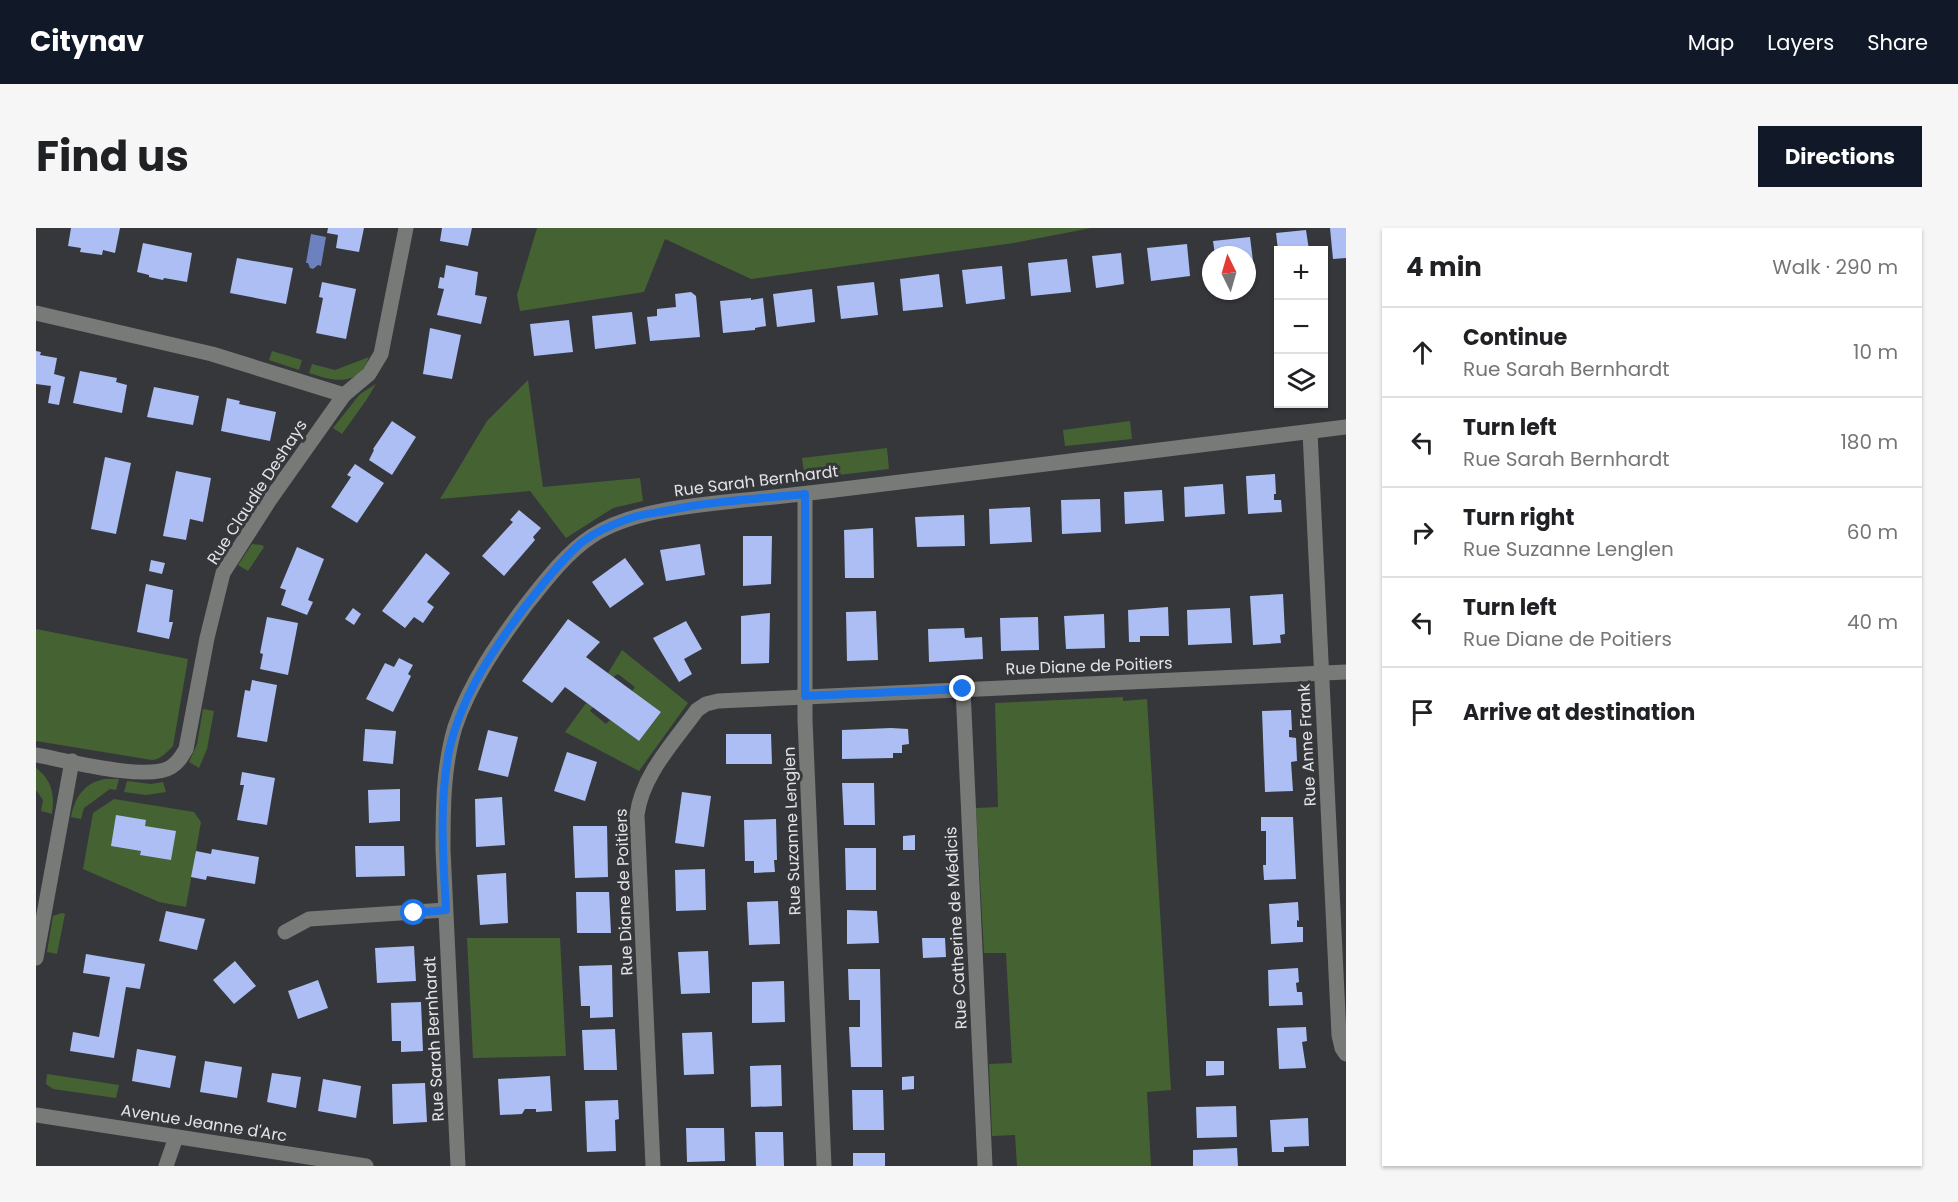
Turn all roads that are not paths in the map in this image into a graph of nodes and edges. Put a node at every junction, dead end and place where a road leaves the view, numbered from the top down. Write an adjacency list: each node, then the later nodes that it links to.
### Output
1 (406, 228): 3 (street, Rue Claudie Deshays)
2 (36, 313): 3 (street)
3 (344, 395): 12 (street, Rue Claudie Deshays)
4 (1346, 427): 5 (street, Rue Sarah Bernhardt)
5 (1310, 432): 6 (street, Rue Sarah Bernhardt); 8 (street, Rue Anne Frank)
6 (805, 494): 10 (street, Rue Suzanne Lenglen); 14 (street, Rue Sarah Bernhardt)
7 (1346, 672): 8 (street, Rue Diane de Poitiers)
8 (1322, 673): 9 (street, Rue Diane de Poitiers); 13 (street, Rue Anne Frank)
9 (963, 689): 10 (street, Rue Diane de Poitiers); 25 (street, Rue Catherine de Médicis)
10 (805, 696): 23 (street, Rue Diane de Poitiers); 24 (street, Rue Suzanne Lenglen)
11 (36, 755): 12 (street, Rue Claudie Deshays)
12 (72, 761): 16 (street)
13 (1339, 868): 17 (street, Rue Anne Frank)
14 (446, 910): 15 (street); 22 (street, Rue Sarah Bernhardt)
15 (285, 932)
16 (36, 958)
17 (1346, 1054)
18 (36, 1115): 19 (street, Avenue Jeanne d'Arc)
19 (176, 1137): 20 (street); 21 (street, Avenue Jeanne d'Arc)
20 (166, 1166)
21 (366, 1166)
22 (458, 1166)
23 (653, 1166)
24 (824, 1166)
25 (985, 1166)

